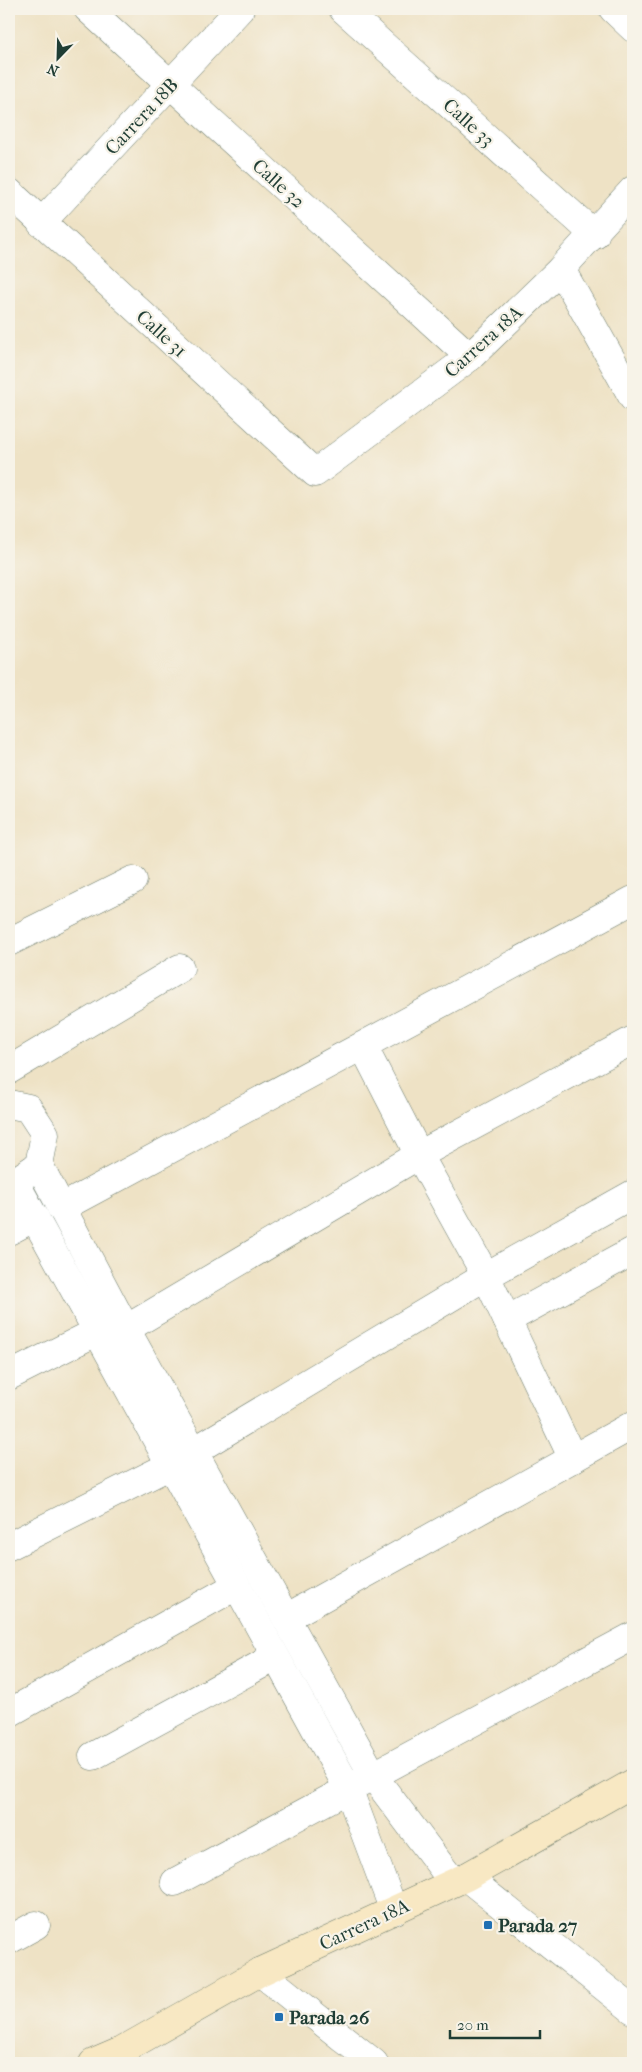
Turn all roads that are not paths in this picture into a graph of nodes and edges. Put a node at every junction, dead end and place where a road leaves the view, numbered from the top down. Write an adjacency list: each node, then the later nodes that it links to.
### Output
1 (88, 9): 6 (street, Calle 32)
2 (240, 9): 6 (street, Carrera 18B)
3 (343, 9): 10 (street, Calle 33)
4 (613, 9): 5 (street)
5 (633, 28)
6 (170, 85): 9 (street, Carrera 18B); 12 (street, Calle 32)
7 (633, 190): 10 (street, Carrera 18A)
8 (9, 192): 9 (street, Calle 31)
9 (41, 223): 14 (street, Calle 31)
10 (595, 235): 11 (street, Carrera 18A)
11 (561, 269): 12 (street, Carrera 18A); 13 (street)
12 (470, 357): 14 (street, Carrera 18A)
13 (633, 398)
14 (315, 473)
15 (133, 880): 17 (street)
16 (633, 900): 20 (street)
17 (9, 942)
18 (180, 968): 21 (street)
19 (633, 1040): 23 (street)
20 (363, 1046): 23 (street); 27 (street)
21 (9, 1070)
22 (9, 1104): 24 (street)
23 (419, 1155): 31 (street); 33 (street)
24 (39, 1166): 25 (street); 27 (street)
25 (12, 1182): 28 (street)
26 (633, 1194): 31 (street)
27 (61, 1208): 33 (street)
28 (35, 1217): 29 (street); 34 (street)
29 (9, 1231)
30 (633, 1251): 32 (street)
31 (486, 1276): 32 (street); 37 (street)
32 (507, 1320): 38 (street)
33 (126, 1329): 37 (street)
34 (98, 1331): 35 (street); 39 (street)
35 (9, 1376)
36 (633, 1425): 38 (street)
37 (194, 1450): 39 (street); 42 (street)
38 (573, 1459): 42 (street)
39 (169, 1466): 40 (street); 41 (street)
40 (9, 1546)
41 (236, 1586): 44 (street); 45 (street)
42 (286, 1618): 47 (street)
43 (633, 1636): 47 (street)
44 (275, 1657): 46 (street); 49 (street)
45 (9, 1713)
46 (93, 1756)
47 (374, 1776): 49 (street); 50 (street)
48 (633, 1783): 50 (main road, Carrera 18A)
49 (348, 1788): 51 (street); 52 (street)
50 (460, 1880): 52 (main road, Carrera 18A); 56 (street)
51 (175, 1882)
52 (394, 1910): 55 (main road, Carrera 18A)
53 (36, 1925): 54 (street)
54 (9, 1940)
55 (260, 1972): 57 (main road, Carrera 18A); 58 (street)
56 (633, 2010)
57 (93, 2063)
58 (374, 2063)

